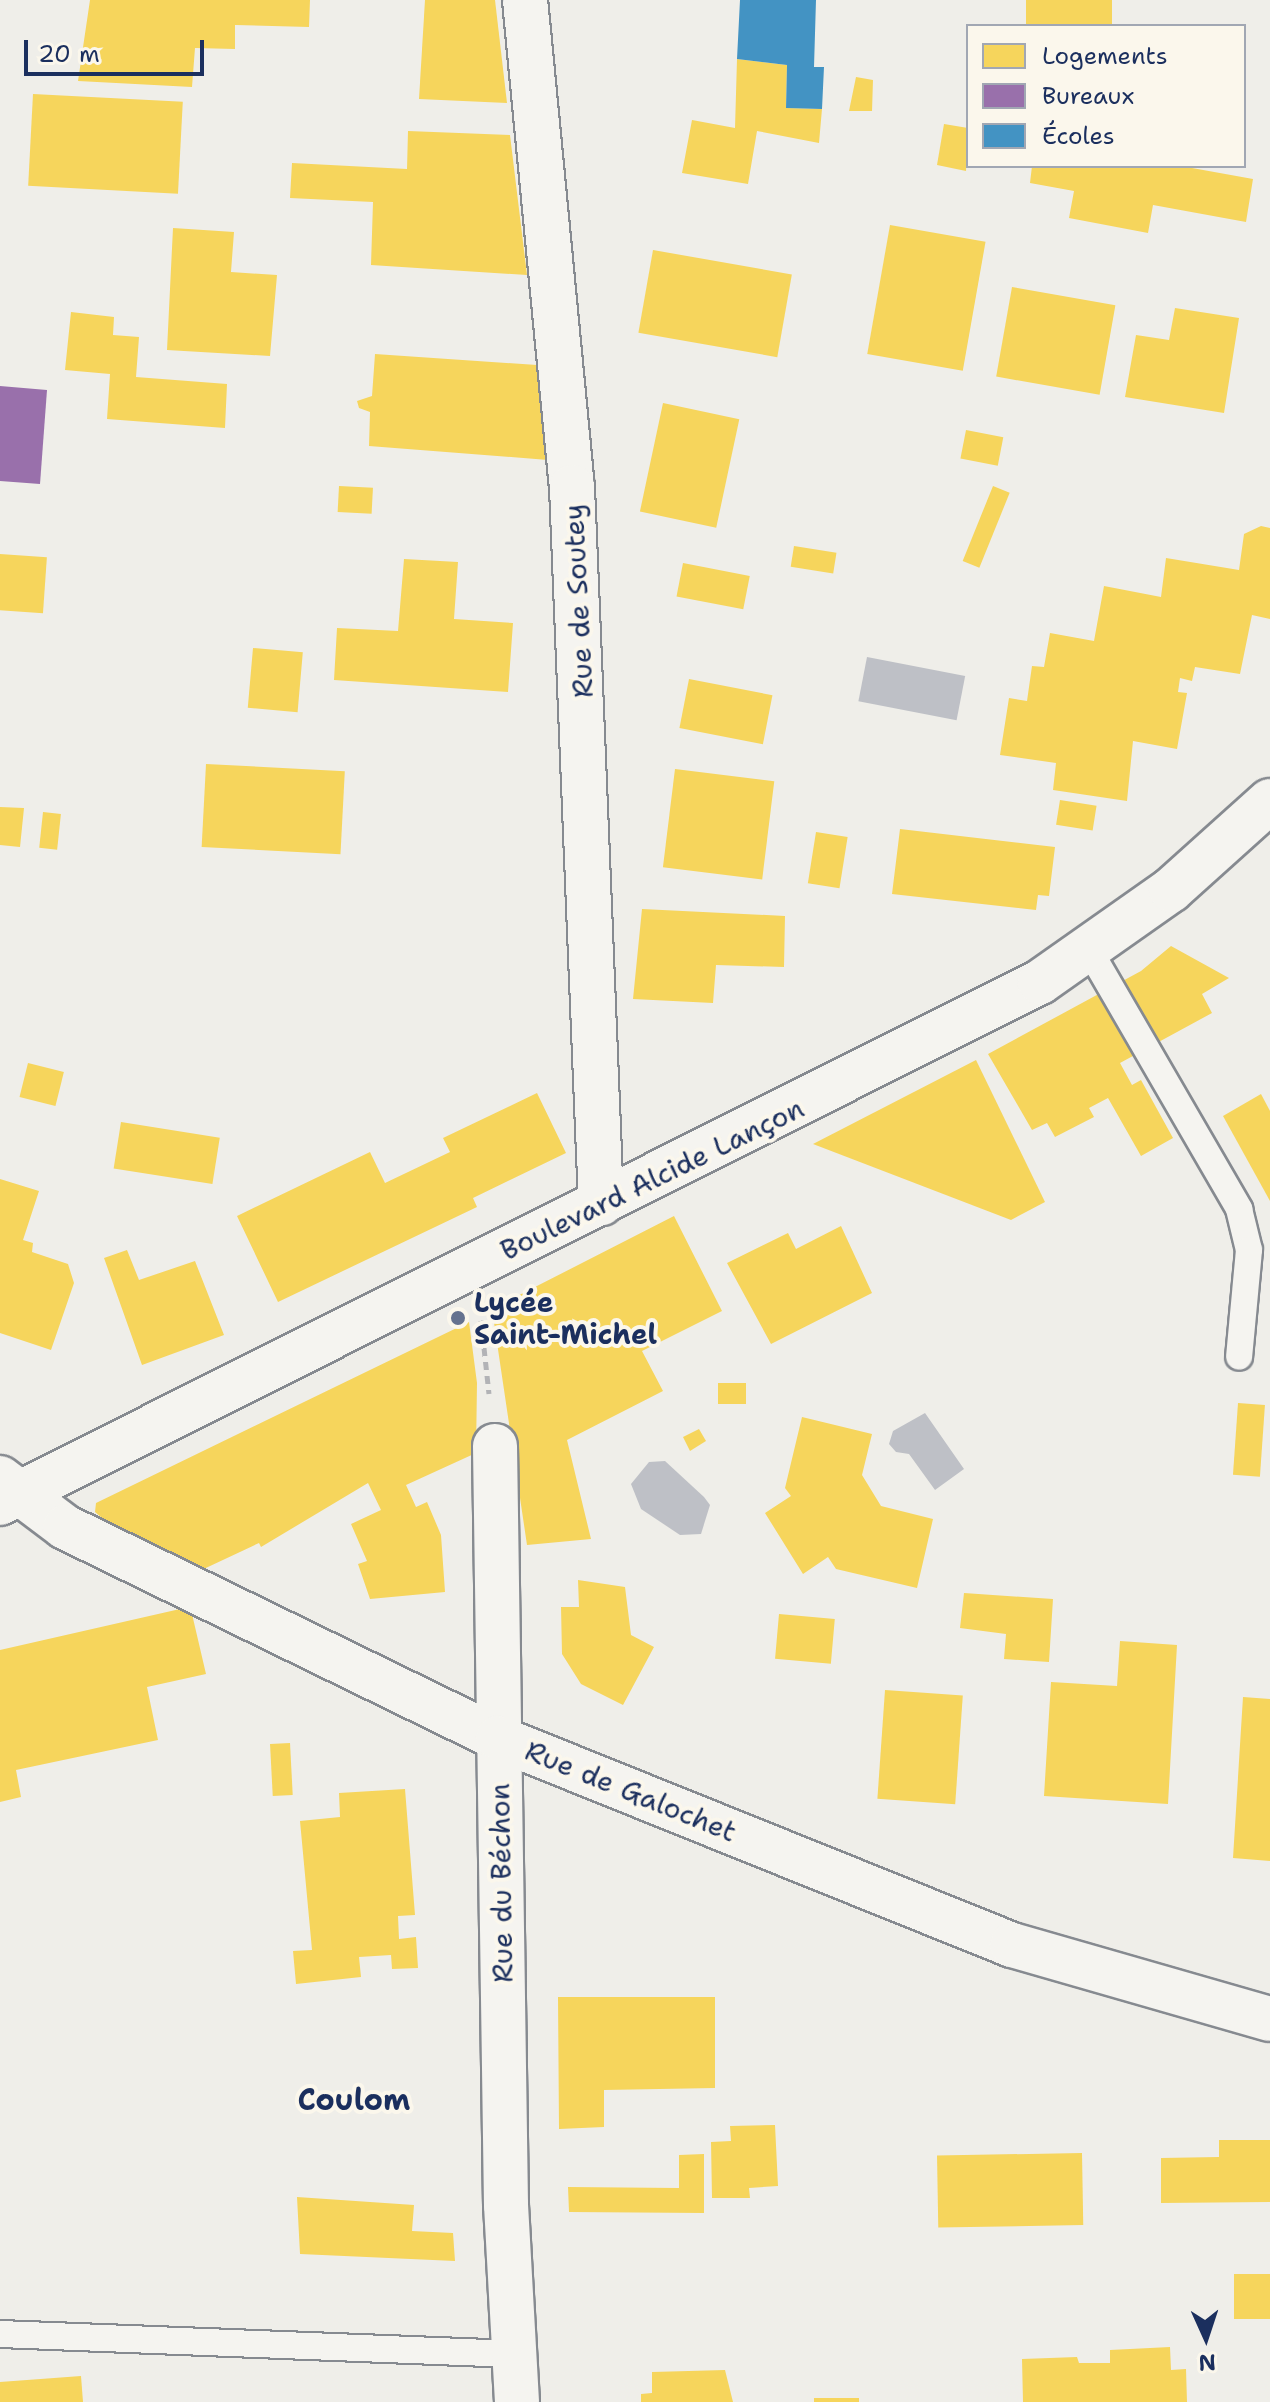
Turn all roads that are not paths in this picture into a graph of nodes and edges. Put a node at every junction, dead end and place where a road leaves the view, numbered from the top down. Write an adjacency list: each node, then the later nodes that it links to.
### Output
1 (525, 0): 4 (street, Rue de Soutey)
2 (1270, 801): 3 (street, Boulevard Alcide Lançon)
3 (1088, 948): 4 (street, Boulevard Alcide Lançon); 5 (lane)
4 (601, 1203): 7 (street, Boulevard Alcide Lançon)
5 (1239, 1357)
6 (495, 1446): 8 (street, Rue du Béchon)
7 (7, 1492): 8 (street, Rue de Galochet)
8 (498, 1738): 9 (street, Rue de Galochet); 11 (street, Rue du Béchon)
9 (1270, 2019)
10 (0, 2334): 11 (lane)
11 (514, 2354): 12 (street, Rue du Béchon)
12 (517, 2402)

